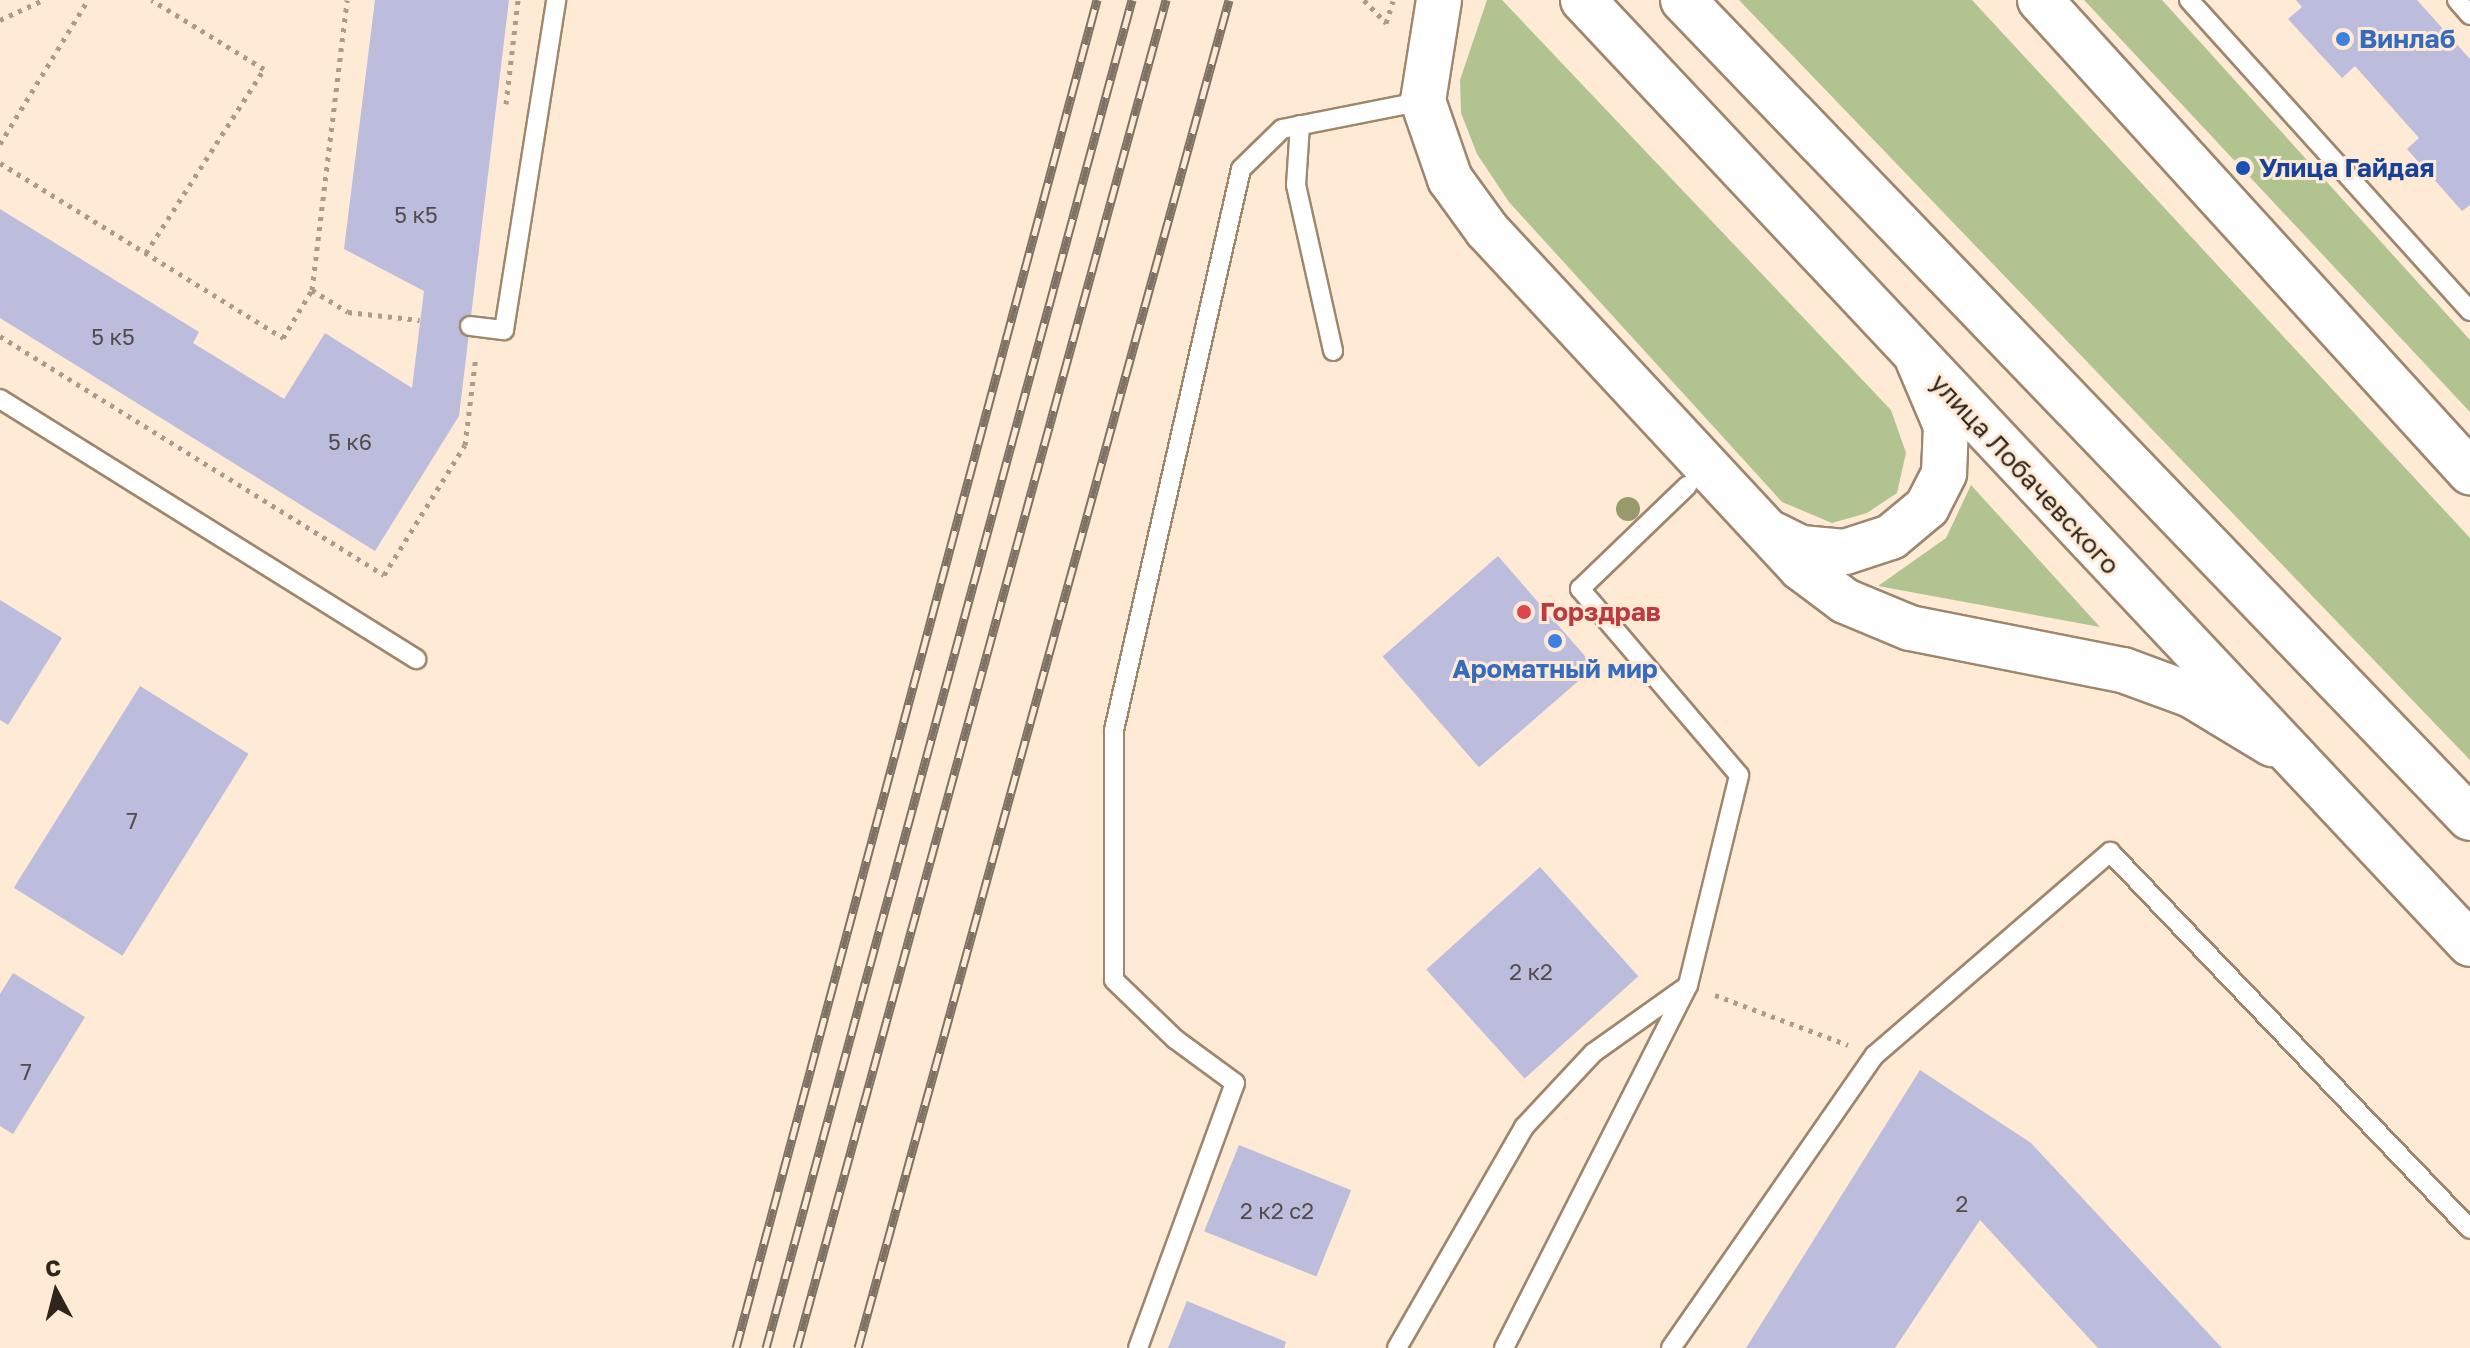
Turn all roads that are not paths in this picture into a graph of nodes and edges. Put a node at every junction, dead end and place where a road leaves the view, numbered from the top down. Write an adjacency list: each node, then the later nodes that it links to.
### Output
1 (556, 0): 12 (lane)
2 (1583, 0): 14 (main road, улица Лобачевского)
3 (1683, 0): 21 (main road)
4 (2040, 0): 16 (main road)
5 (2189, 0): 11 (lane)
6 (2457, 0): 8 (lane)
7 (1437, 7): 9 (main road)
8 (2470, 15)
9 (1423, 101): 10 (lane); 18 (main road)
10 (1300, 125): 13 (lane); 25 (lane)
11 (2470, 311)
12 (470, 326)
13 (1333, 351)
14 (1918, 360): 18 (main road); 20 (main road, улица Лобачевского)
15 (0, 399): 19 (lane)
16 (2470, 472)
17 (1687, 486): 23 (lane)
18 (1758, 526): 20 (main road)
19 (416, 659)
20 (2302, 768): 22 (main road, улица Лобачевского)
21 (2470, 818)
22 (2470, 944)
23 (1688, 985): 26 (lane); 27 (lane)
24 (2470, 1229): 28 (lane)
25 (1138, 1348)
26 (1397, 1348)
27 (1504, 1348)
28 (1671, 1348)

